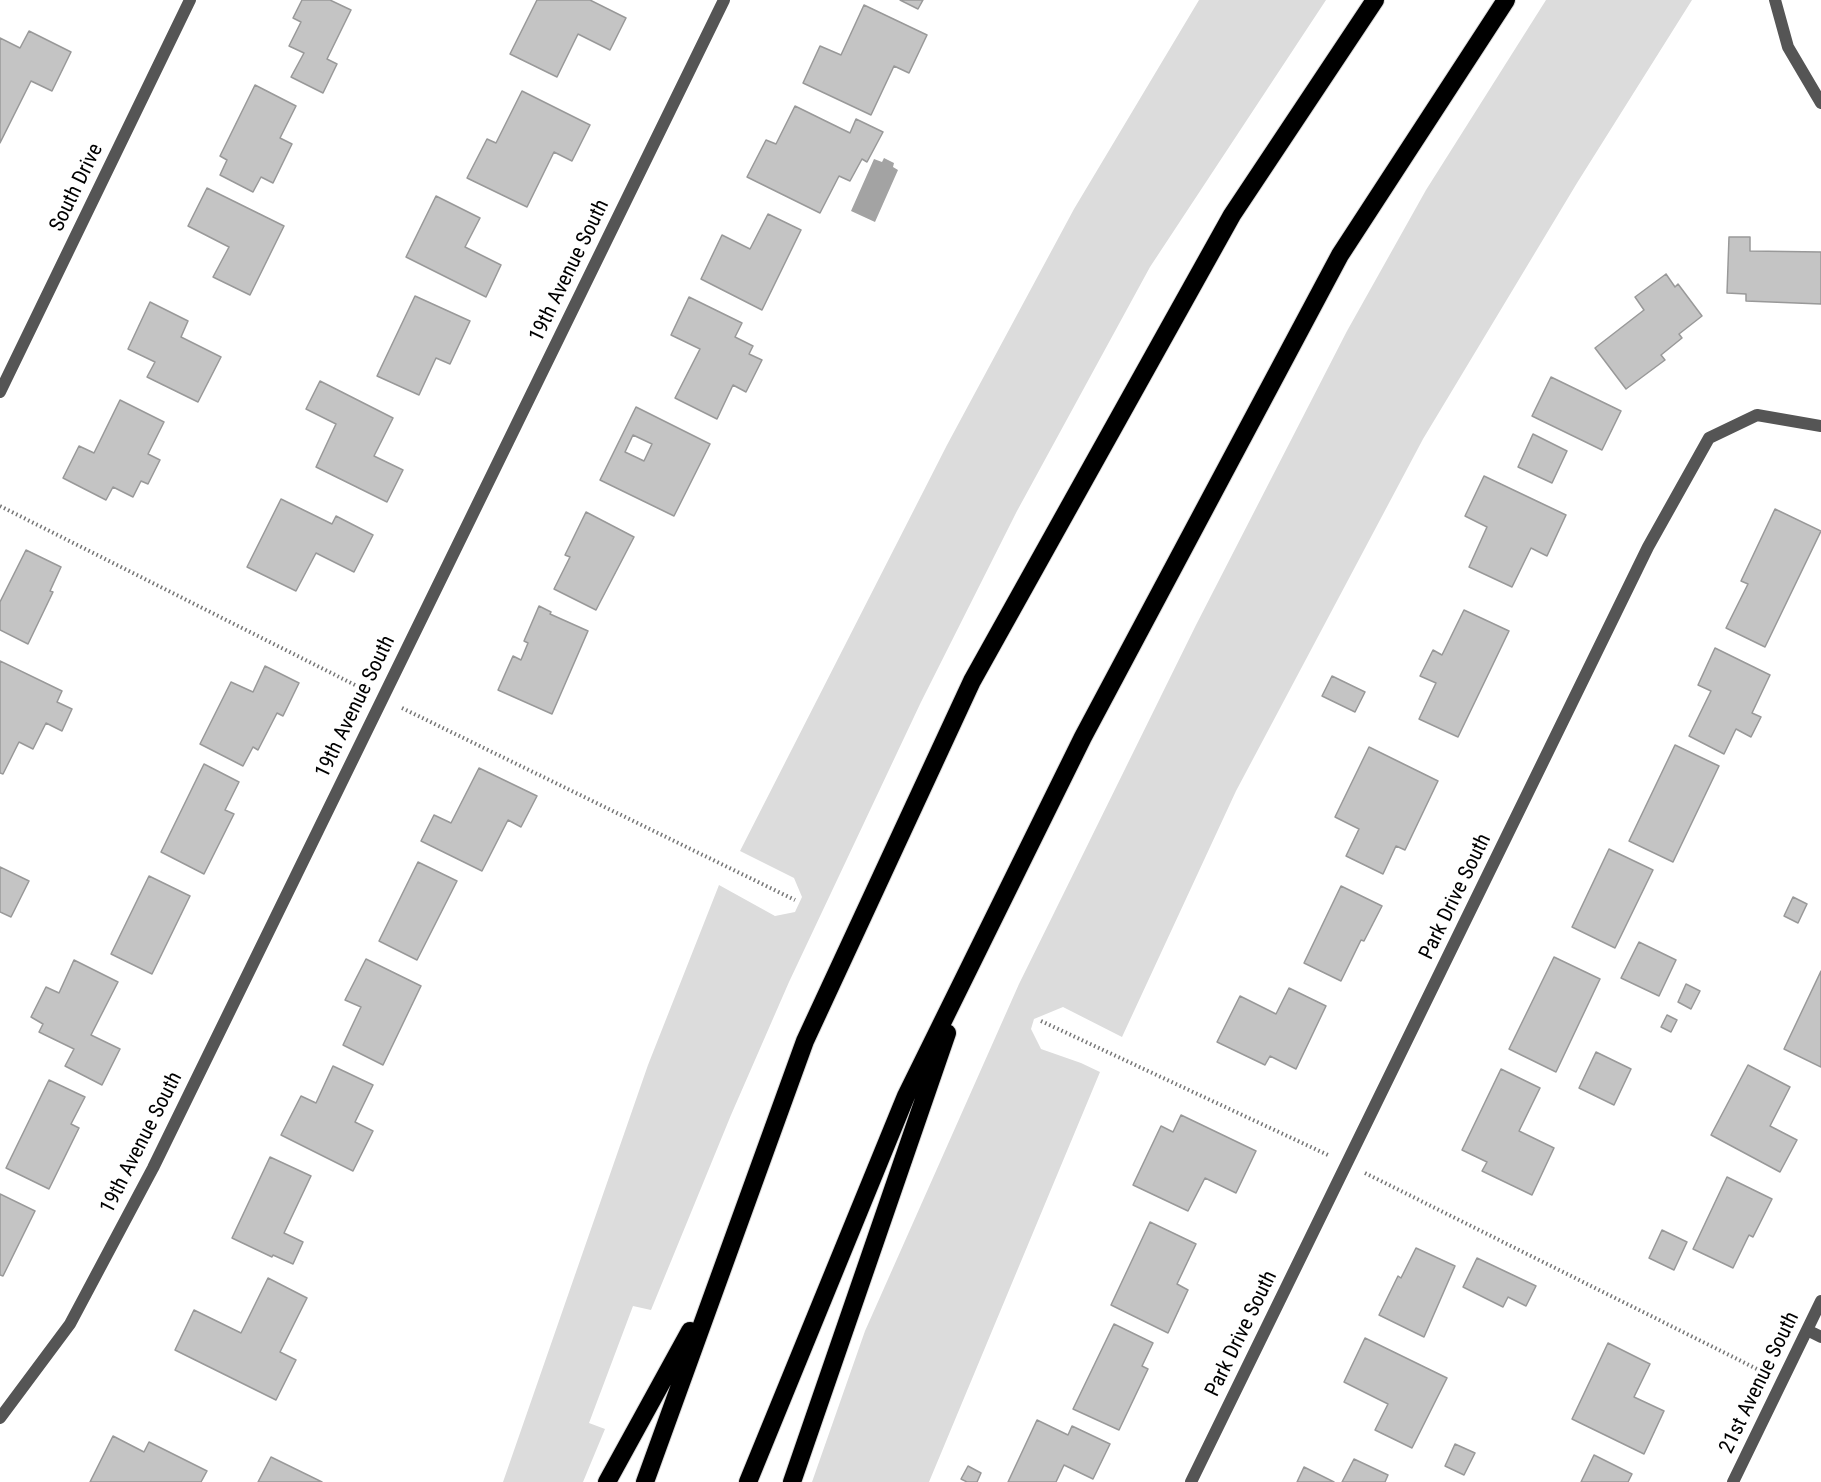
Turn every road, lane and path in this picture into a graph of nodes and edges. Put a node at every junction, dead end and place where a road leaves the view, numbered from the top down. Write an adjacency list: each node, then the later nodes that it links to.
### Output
1 (190, 0): 7 (street, South Drive)
2 (724, 0): 17 (street, 19th Avenue South)
3 (1375, 0): 12 (highway)
4 (1506, 0): 9 (highway)
5 (1775, 0): 6 (street)
6 (1821, 103)
7 (0, 392)
8 (1821, 426): 11 (street, Park Drive South)
9 (972, 961): 20 (highway); 21 (highway)
10 (1041, 1021): 11 (path)
11 (1347, 1164): 16 (path); 22 (street, Park Drive South)
12 (719, 1279): 18 (highway); 19 (highway)
13 (1821, 1301): 14 (street, 21st Avenue South)
14 (1807, 1330): 15 (street); 23 (street, 21st Avenue South)
15 (1821, 1337)
16 (1759, 1370)
17 (0, 1418)
18 (607, 1482)
19 (645, 1482)
20 (748, 1482)
21 (792, 1482)
22 (1191, 1482)
23 (1733, 1482)

